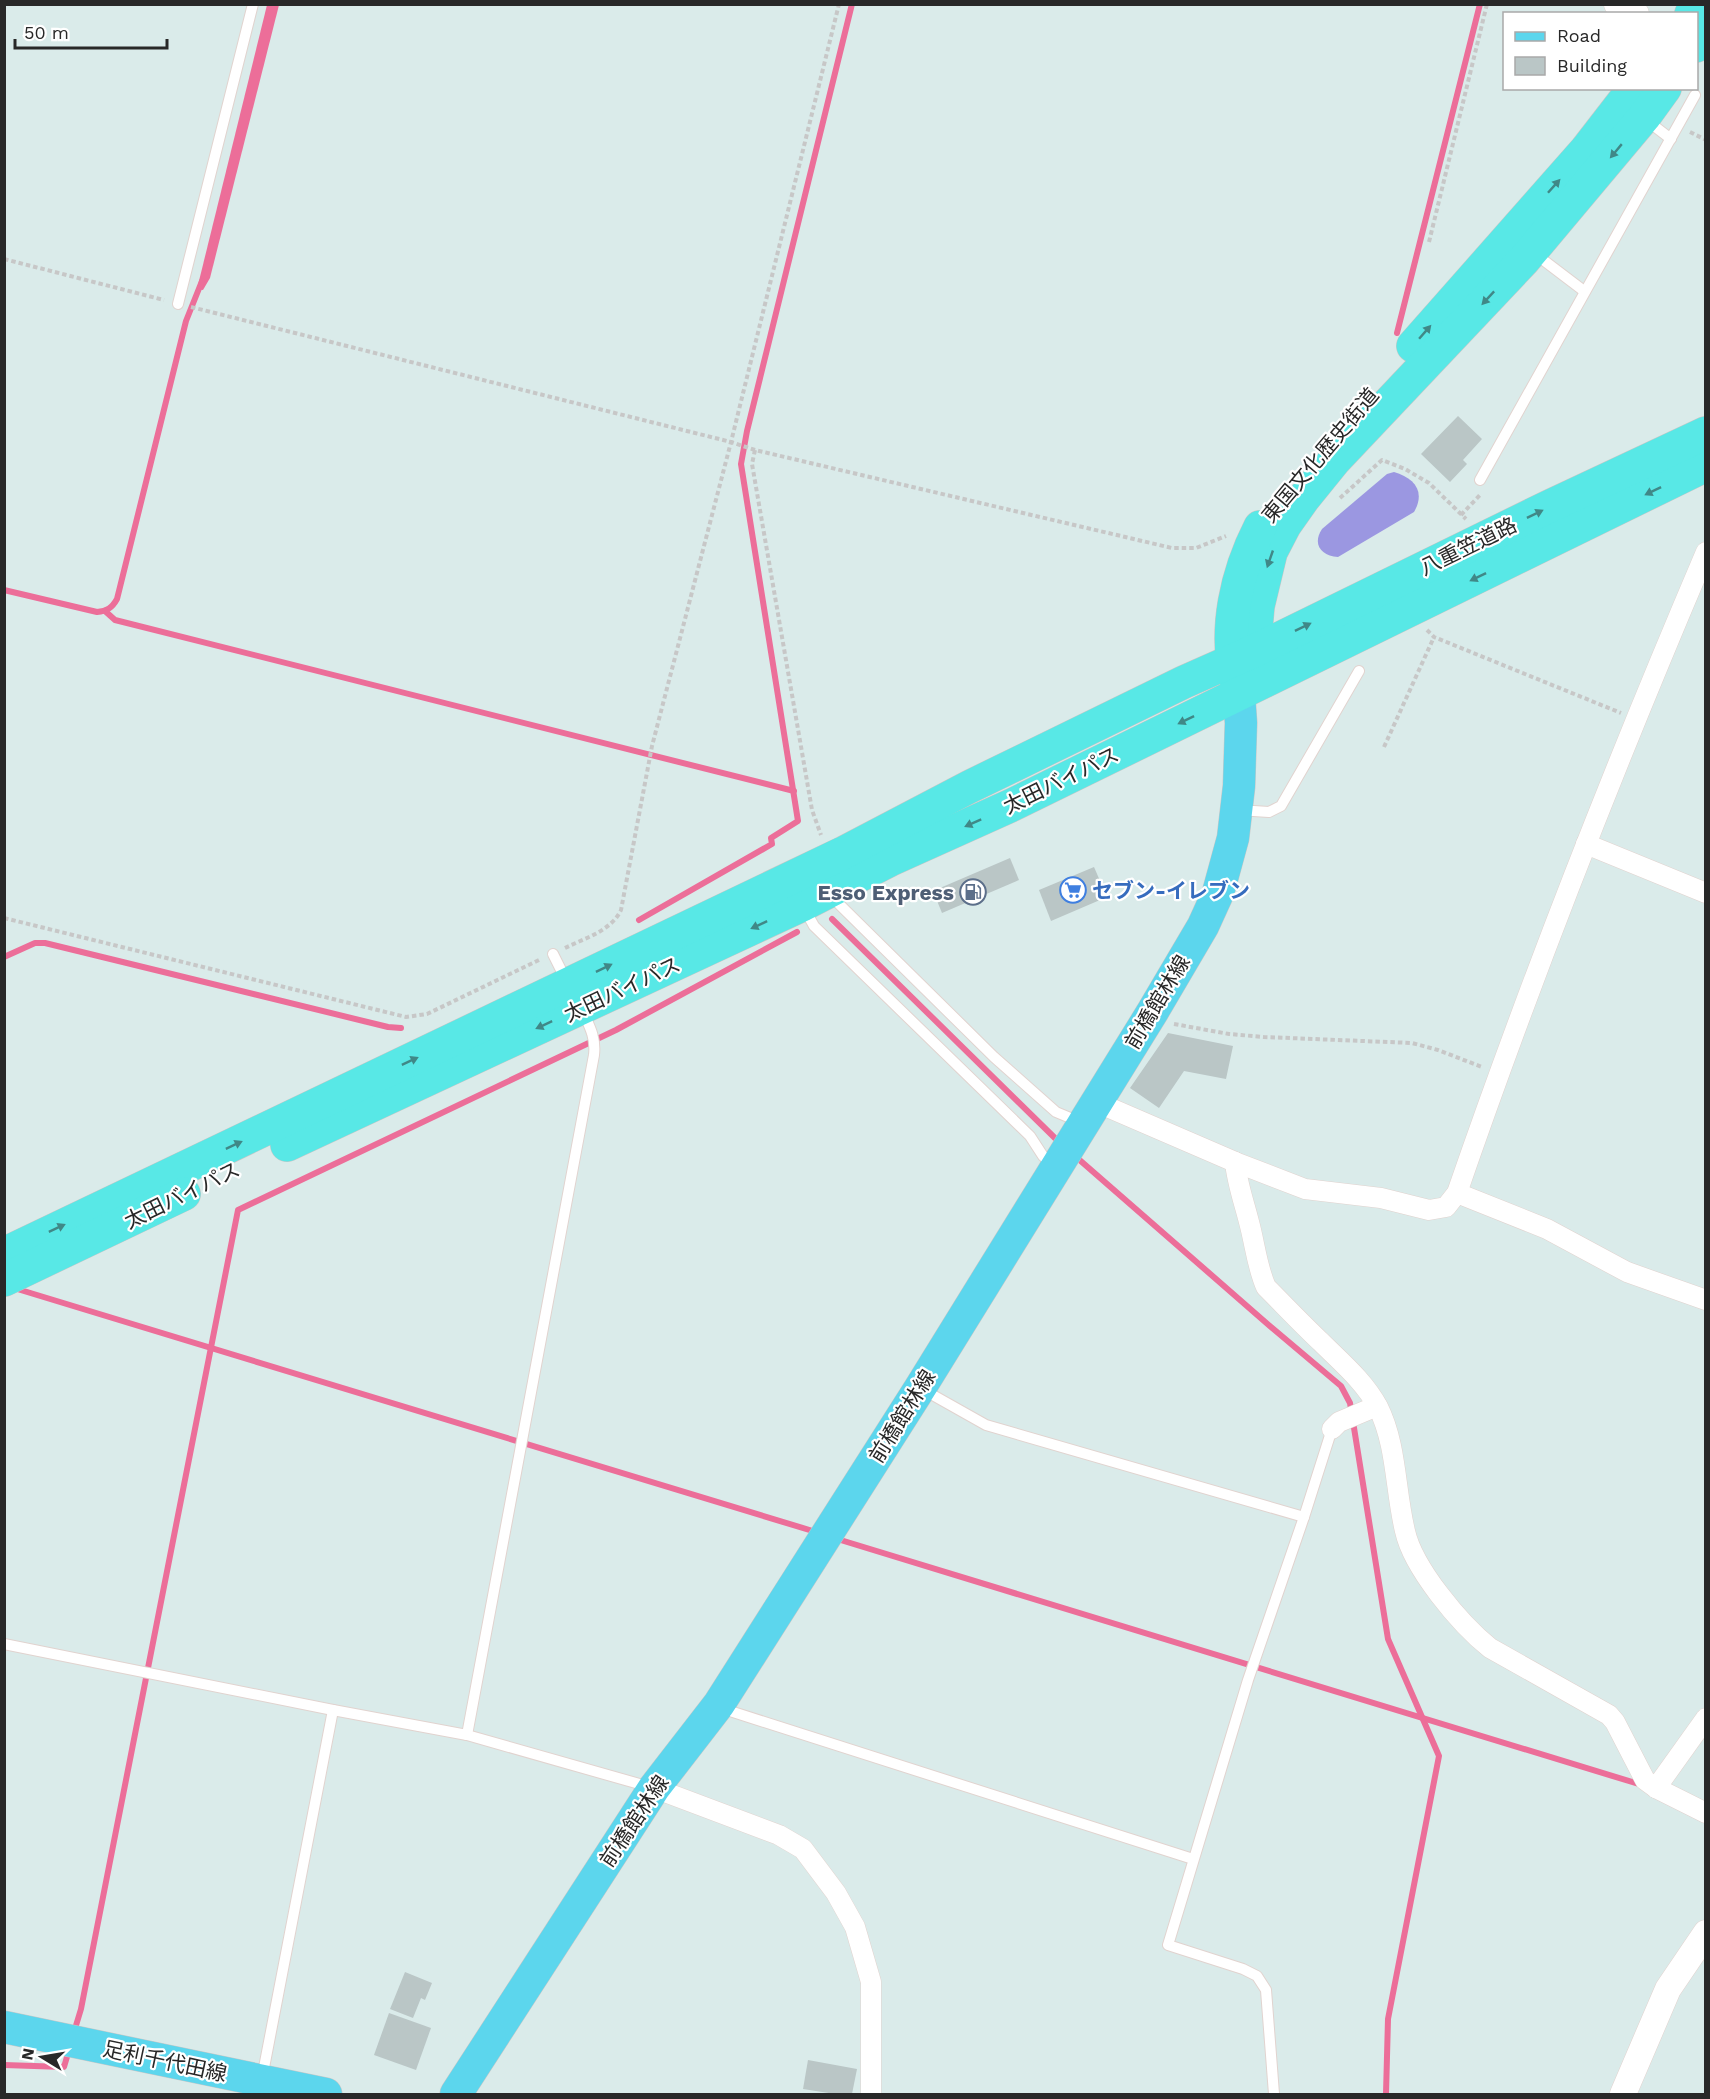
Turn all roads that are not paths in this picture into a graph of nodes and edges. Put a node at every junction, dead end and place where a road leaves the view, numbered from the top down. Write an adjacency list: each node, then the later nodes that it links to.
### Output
1 (253, 4): 9 (lane)
2 (1617, 4): 3 (street)
3 (1632, 12)
4 (1680, 92): 5 (highway, 東国文化歴史街道); 6 (lane)
5 (1639, 103): 6 (lane); 7 (highway, 東国文化歴史街道, one-way to 7); 14 (highway, 東国文化歴史街道, one-way to 5)
6 (1671, 139): 8 (lane)
7 (1532, 250): 8 (lane); 14 (highway, 東国文化歴史街道, one-way to 14)
8 (1584, 291): 12 (lane)
9 (178, 304)
10 (1706, 433): 14 (highway, 八重笠道路, one-way to 10)
11 (1706, 465): 16 (highway, 八重笠道路, one-way to 16)
12 (1481, 486)
13 (1706, 552): 18 (street)
14 (1243, 656): 16 (highway, 東国文化歴史街道); 19 (highway, 太田バイパス)
15 (1359, 671): 17 (lane)
16 (1239, 694): 17 (main road, 前橋館林線); 19 (highway, 太田バイパス, one-way to 19)
17 (1237, 810): 24 (main road, 前橋館林線)
18 (1587, 844): 20 (street); 26 (street)
19 (832, 875): 21 (highway, 太田バイパス); 23 (highway, 太田バイパス, one-way to 19); 24 (lane)
20 (1706, 892)
21 (802, 905): 23 (highway, 太田バイパス, one-way to 23); 24 (lane)
22 (553, 954): 23 (lane)
23 (575, 997): 27 (highway, 太田バイパス, one-way to 23); 28 (highway, 太田バイパス, one-way to 28); 38 (lane)
24 (1073, 1138): 25 (street); 30 (main road, 前橋館林線)
25 (1235, 1162): 26 (street); 31 (street)
26 (1457, 1193): 29 (street)
27 (4, 1254)
28 (4, 1280)
29 (1706, 1300)
30 (920, 1388): 33 (lane); 35 (main road, 前橋館林線)
31 (1369, 1409): 32 (street); 40 (street)
32 (1336, 1426): 33 (lane)
33 (1304, 1517): 42 (lane)
34 (4, 1644): 36 (lane)
35 (719, 1704): 39 (main road, 前橋館林線); 42 (lane)
36 (333, 1710): 38 (lane); 45 (lane)
37 (1706, 1718): 40 (street)
38 (467, 1735): 39 (lane)
39 (654, 1788): 47 (main road, 前橋館林線); 48 (street)
40 (1656, 1788): 41 (street)
41 (1706, 1813)
42 (1192, 1859): 49 (lane)
43 (1706, 1933): 50 (street)
44 (4, 2027): 45 (main road, 足利千代田線)
45 (261, 2082): 46 (main road, 足利千代田線)
46 (326, 2094)
47 (456, 2094)
48 (871, 2094)
49 (1274, 2094)
50 (1623, 2094)

